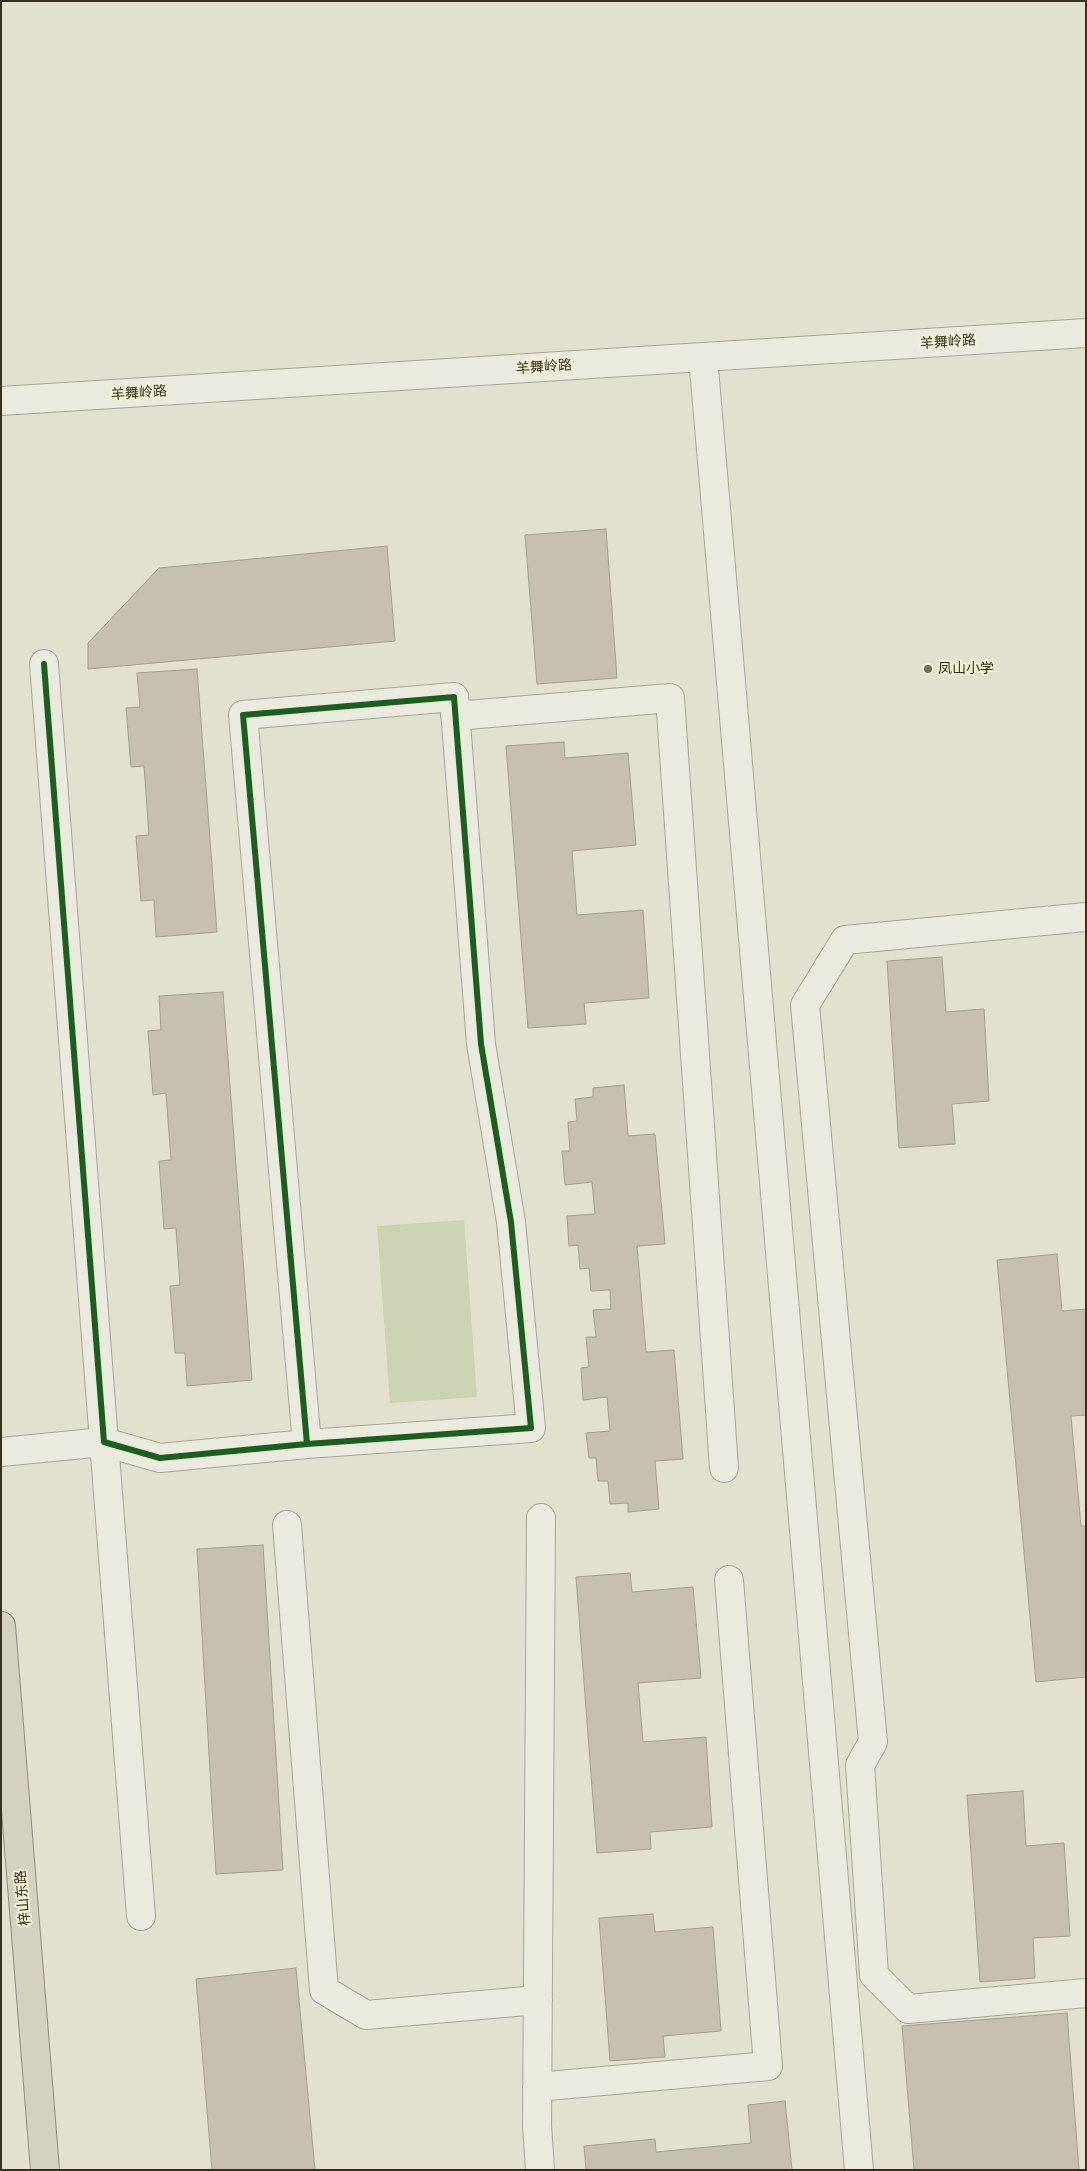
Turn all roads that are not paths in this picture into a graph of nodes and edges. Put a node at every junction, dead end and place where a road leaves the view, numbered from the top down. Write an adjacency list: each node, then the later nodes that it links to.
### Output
1 (1086, 333): 2 (street, 羊舞岭路)
2 (703, 357): 3 (street, 羊舞岭路); 21 (street)
3 (1, 402)
4 (44, 664): 7 (street)
5 (455, 716): 8 (street); 8 (street); 10 (street)
6 (1086, 918): 16 (street)
7 (104, 1442): 8 (street); 9 (street); 15 (street)
8 (307, 1444)
9 (1, 1452)
10 (724, 1468)
11 (541, 1518): 17 (street)
12 (287, 1525): 17 (street)
13 (729, 1580): 18 (street)
14 (1, 1626): 19 (highway, 梓山东路)
15 (141, 1916)
16 (1086, 1993)
17 (538, 2000): 18 (street)
18 (537, 2087): 20 (street)
19 (45, 2170)
20 (540, 2170)
21 (859, 2170)

